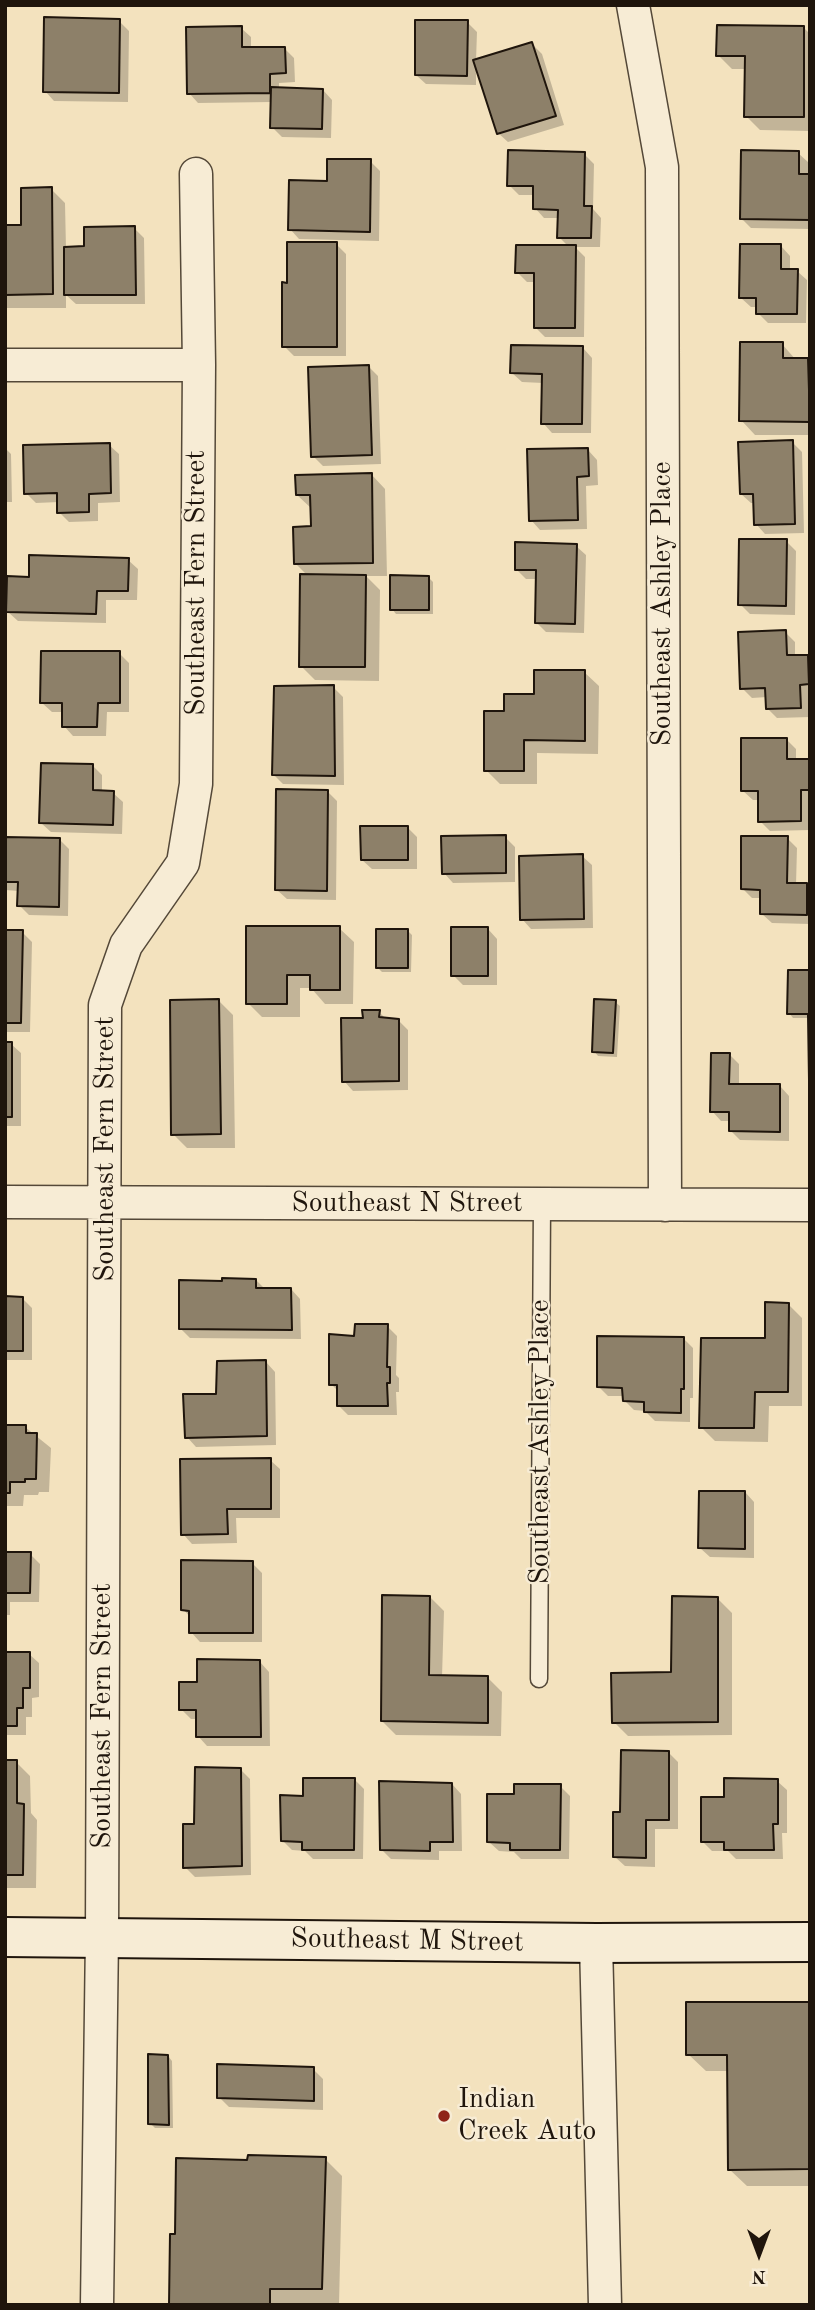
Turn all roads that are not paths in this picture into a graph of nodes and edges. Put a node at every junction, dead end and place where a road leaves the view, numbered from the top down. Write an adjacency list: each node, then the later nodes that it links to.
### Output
1 (632, 5): 8 (street, Southeast Ashley Place)
2 (196, 174): 4 (street, Southeast Fern Street)
3 (5, 365): 4 (street)
4 (199, 365): 6 (street, Southeast Fern Street)
5 (5, 1202): 6 (street, Southeast N Street)
6 (106, 1202): 7 (street, Southeast N Street); 12 (street, Southeast Fern Street)
7 (542, 1204): 8 (street, Southeast N Street); 10 (lane, Southeast Ashley Place)
8 (665, 1205): 9 (street, Southeast N Street)
9 (810, 1205)
10 (540, 1679)
11 (5, 1937): 12 (street, Southeast M Street)
12 (102, 1937): 14 (street, Southeast M Street); 15 (street, Southeast Fern Street)
13 (810, 1942): 14 (street, Southeast M Street)
14 (596, 1943): 16 (street)
15 (97, 2305)
16 (605, 2305)

